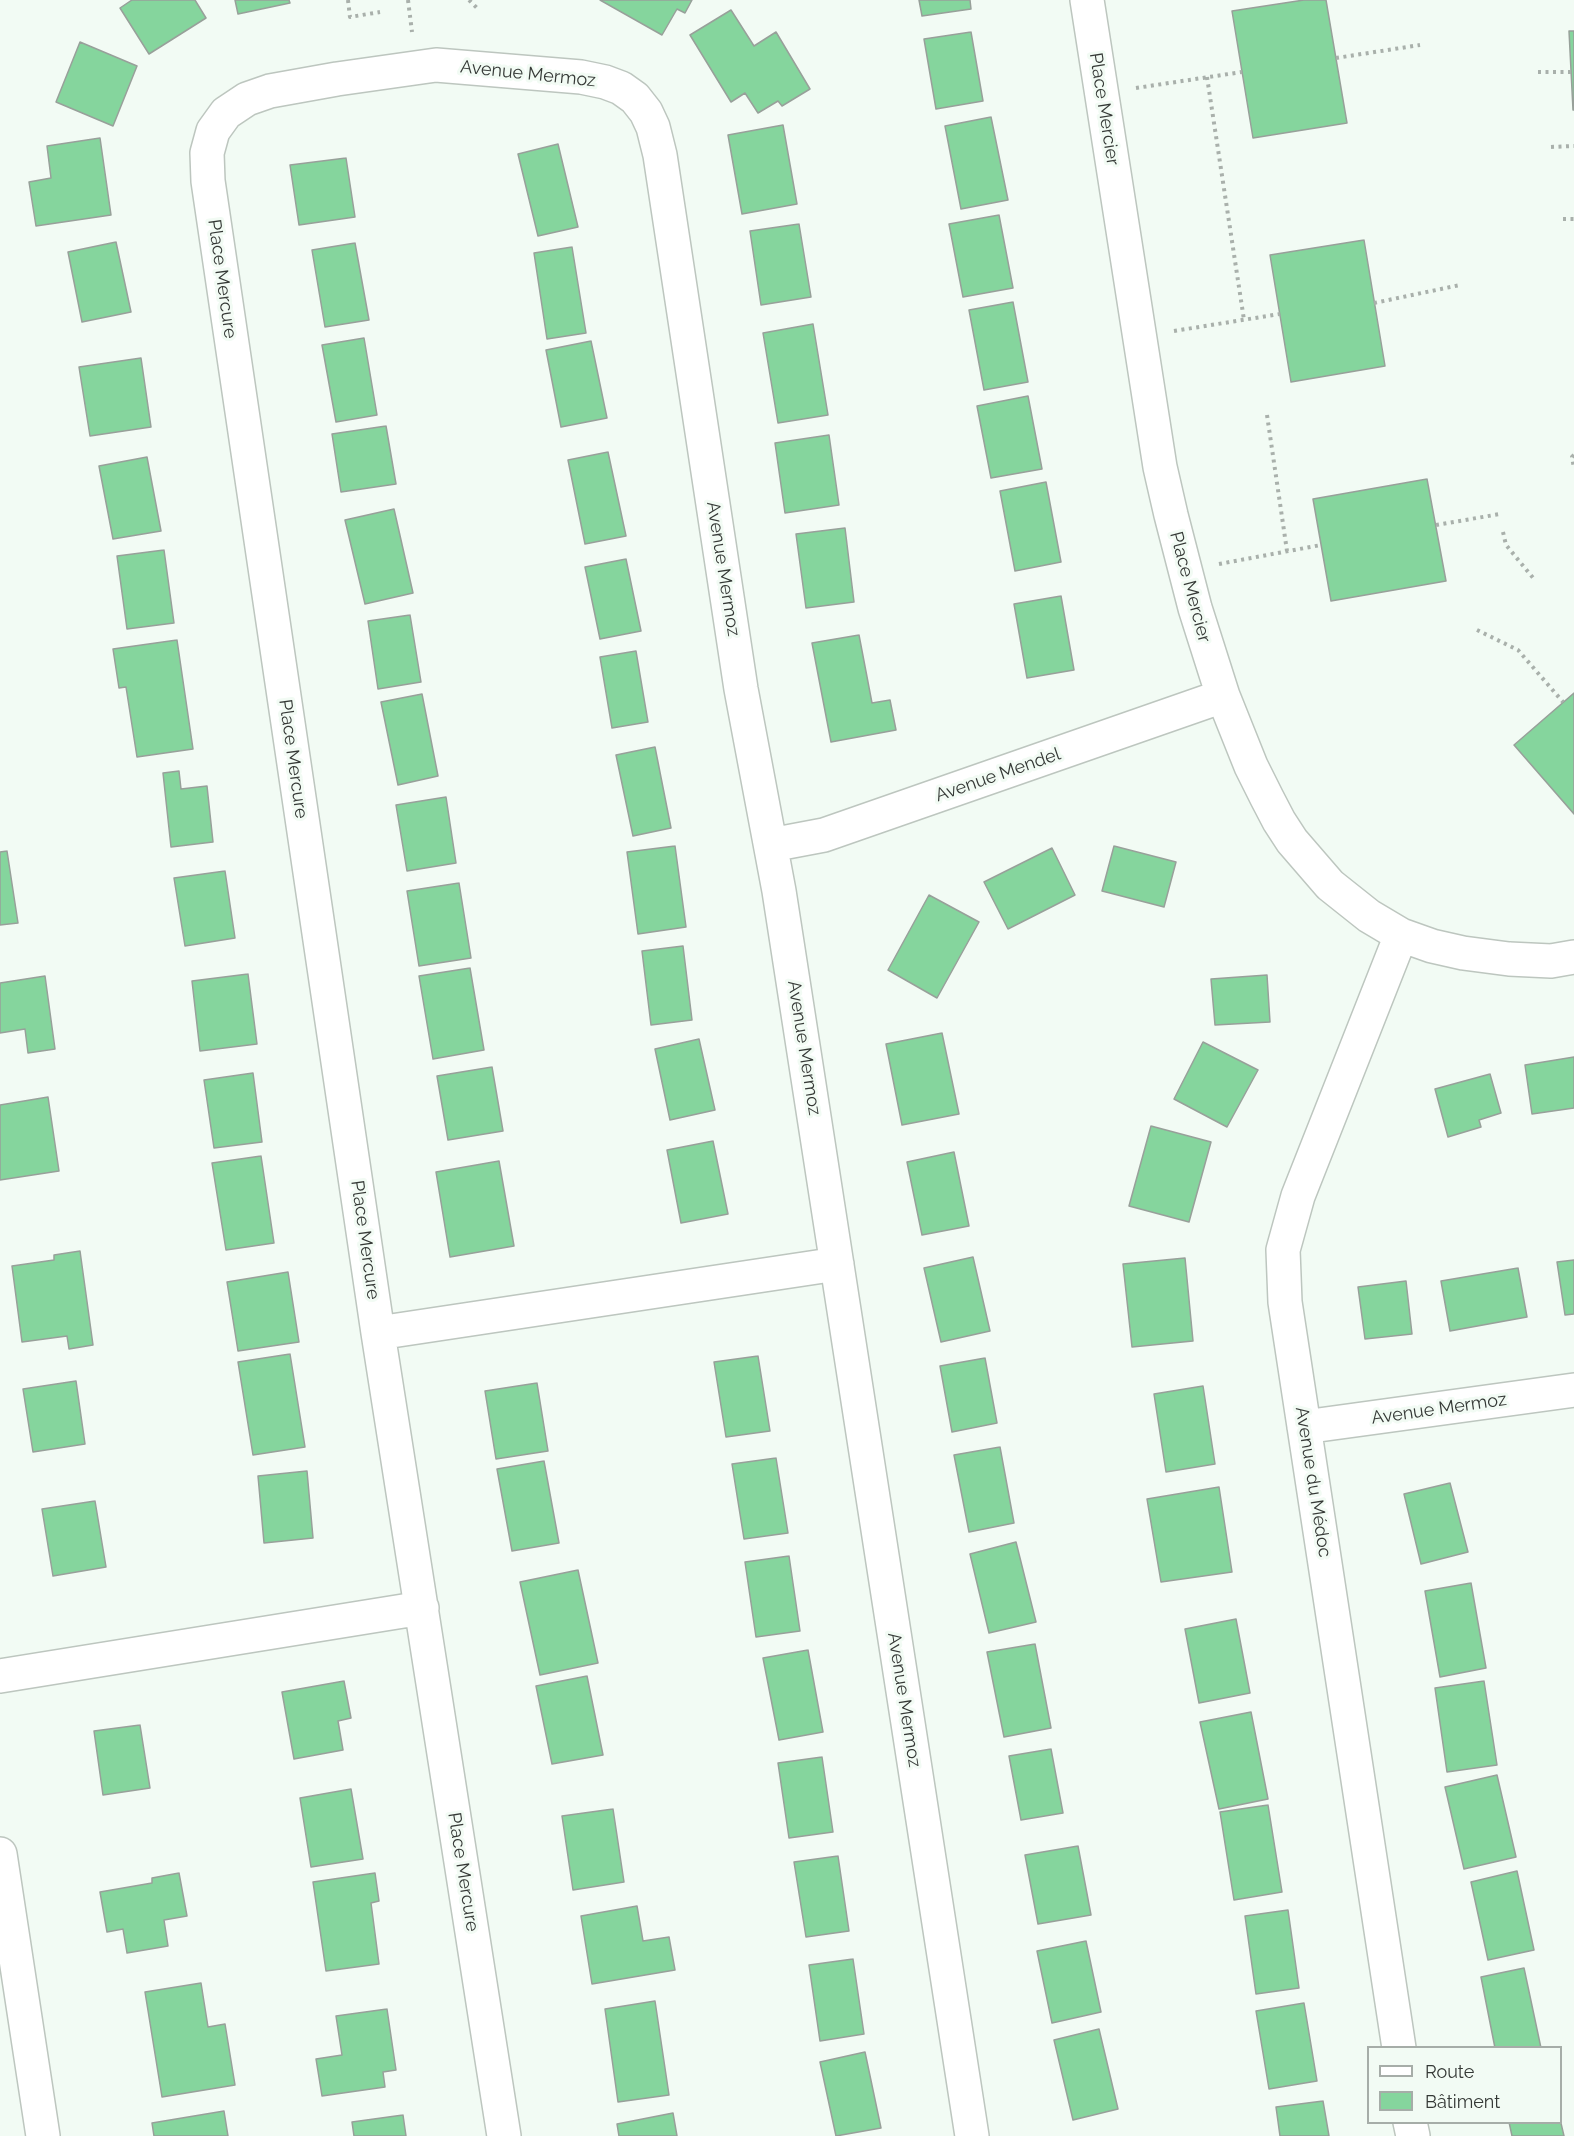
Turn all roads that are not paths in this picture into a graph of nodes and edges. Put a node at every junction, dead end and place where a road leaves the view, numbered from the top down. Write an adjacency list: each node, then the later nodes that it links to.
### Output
1 (1087, 0): 3 (street, Place Mercier)
2 (419, 66): 4 (street, Avenue Mermoz); 8 (street, Place Mercure)
3 (1223, 696): 4 (street, Avenue Mendel); 5 (street, Place Mercier)
4 (771, 845): 7 (street, Avenue Mermoz)
5 (1401, 935): 6 (street, Place Mercier); 10 (street, Avenue du Médoc)
6 (1574, 957)
7 (837, 1264): 8 (street); 17 (street, Avenue Mermoz)
8 (378, 1333): 11 (street, Place Mercure)
9 (1574, 1390): 10 (street, Avenue Mermoz)
10 (1304, 1427): 14 (street, Avenue du Médoc)
11 (422, 1608): 12 (street); 16 (street, Place Mercure)
12 (0, 1676)
13 (0, 1854): 15 (street)
14 (1399, 2046)
15 (42, 2136)
16 (504, 2136)
17 (972, 2136)

